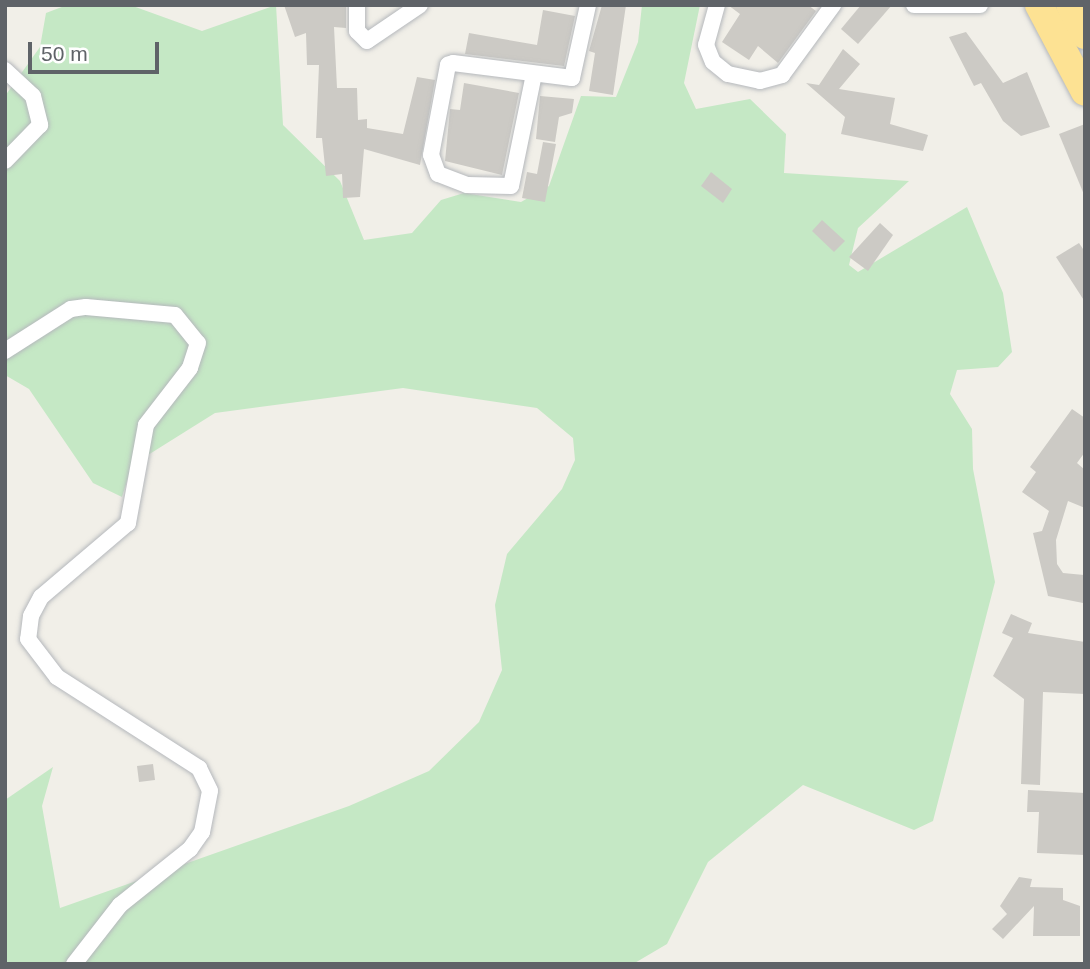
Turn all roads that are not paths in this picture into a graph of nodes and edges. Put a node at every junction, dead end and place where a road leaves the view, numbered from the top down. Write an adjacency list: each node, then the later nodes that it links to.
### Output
1 (357, 5): 2 (street)
2 (420, 5)
3 (588, 5): 12 (street)
4 (717, 5): 5 (street)
5 (833, 5)
6 (914, 5): 7 (street)
7 (980, 5)
8 (1039, 5): 13 (highway)
9 (1070, 5): 10 (highway)
10 (1085, 35)
11 (5, 70): 14 (street)
12 (534, 74): 12 (street)
13 (1085, 92)
14 (5, 161)
15 (5, 351): 16 (street)
16 (74, 964)

